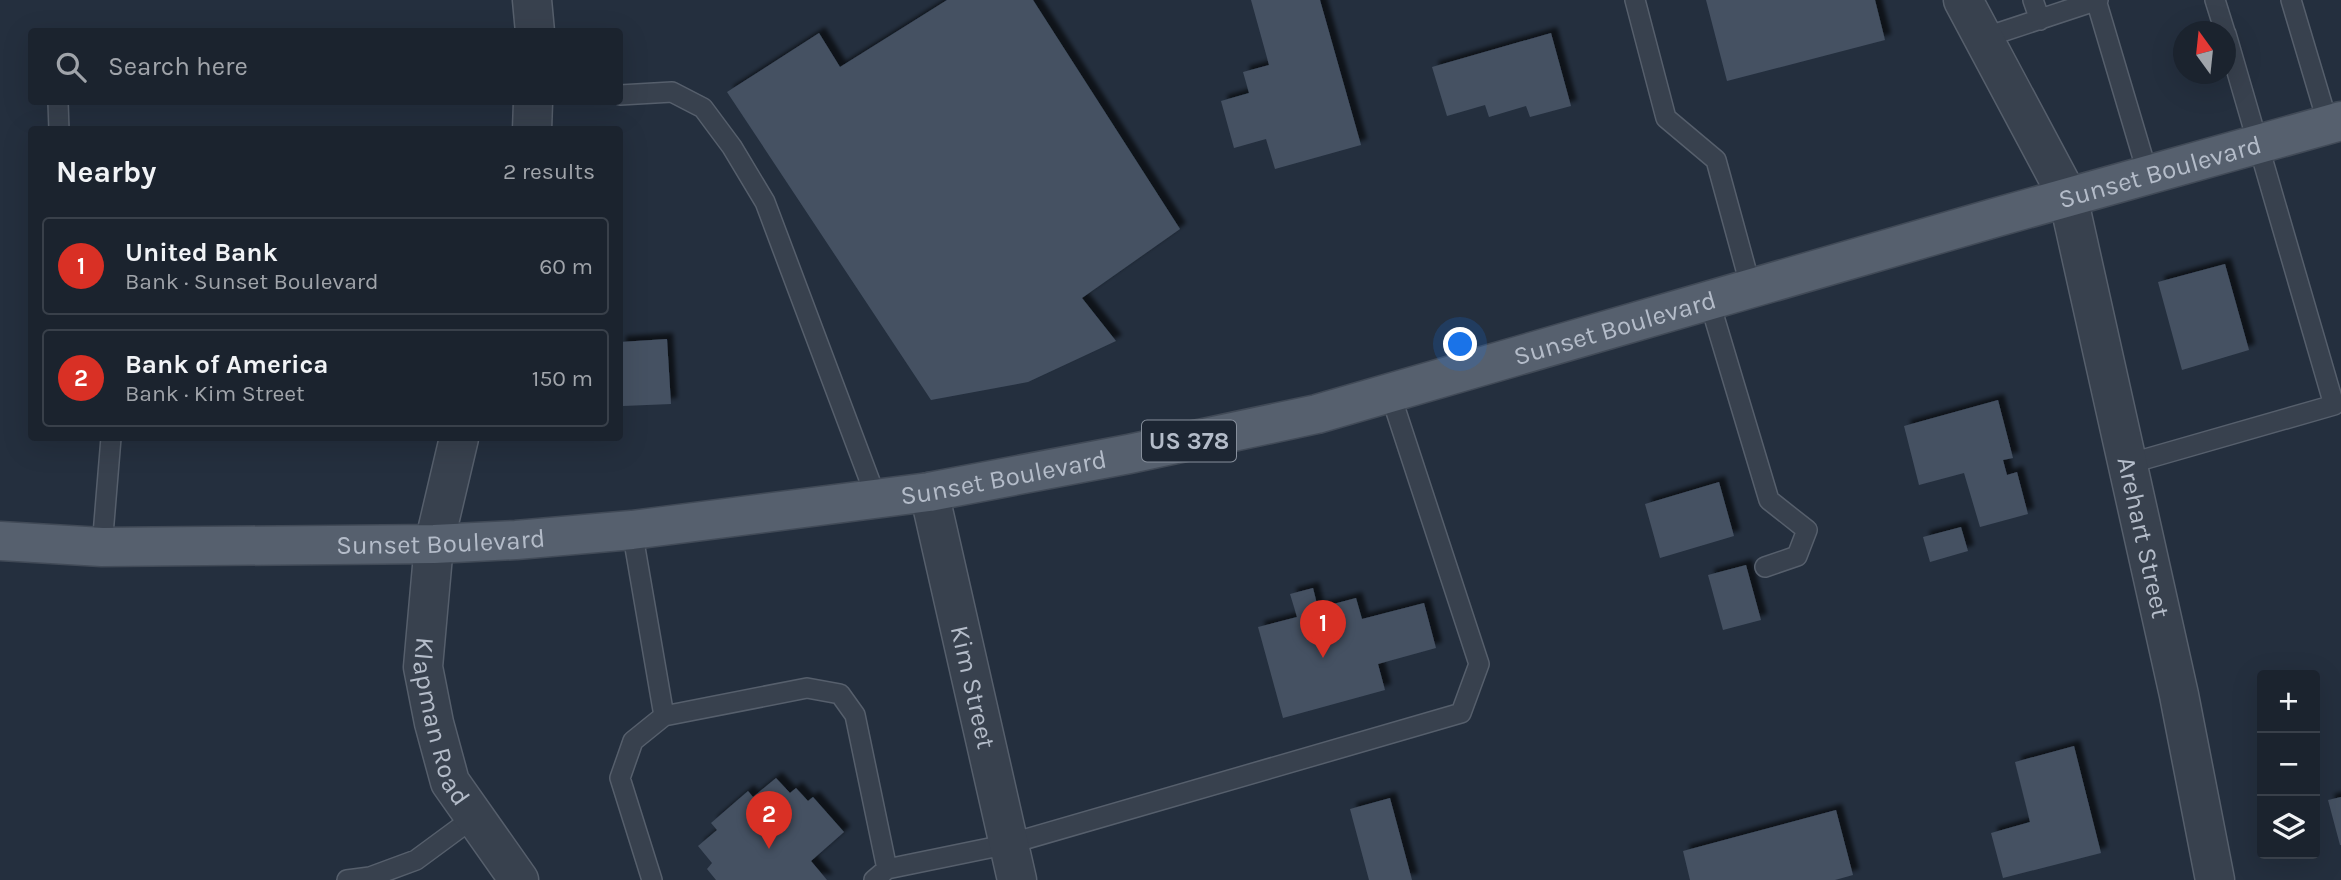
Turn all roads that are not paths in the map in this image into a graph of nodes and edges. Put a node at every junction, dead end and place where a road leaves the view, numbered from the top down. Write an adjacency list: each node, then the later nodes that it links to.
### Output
1 (532, 0): 10 (street)
2 (1635, 0): 22 (lane)
3 (1963, 0): 11 (street, Arehart Street)
4 (2033, 0): 8 (lane)
5 (2097, 0): 8 (lane); 20 (lane)
6 (2215, 0): 9 (lane)
7 (2291, 0): 16 (lane)
8 (2040, 20): 11 (lane)
9 (2221, 21)
10 (535, 28)
11 (1983, 38): 21 (street, Arehart Street)
12 (2236, 69): 19 (lane)
13 (623, 95): 29 (lane)
14 (58, 105): 17 (lane)
15 (533, 105): 18 (street)
16 (2334, 123): 19 (main road, Sunset Boulevard / US 378)
17 (59, 126)
18 (532, 126)
19 (2259, 144): 20 (main road, Sunset Boulevard / US 378); 27 (lane)
20 (2148, 175): 21 (main road, Sunset Boulevard / US 378)
21 (2068, 197): 22 (main road, Sunset Boulevard / US 378); 27 (street, Arehart Street)
22 (1751, 288): 23 (main road, Sunset Boulevard / US 378)
23 (1709, 300): 24 (main road, Sunset Boulevard / US 378); 34 (lane)
24 (1390, 393): 28 (main road, Sunset Boulevard / US 378); 38 (lane)
25 (111, 441): 33 (lane)
26 (458, 441): 32 (street, Klapman Road)
27 (2128, 464): 44 (street, Arehart Street)
28 (929, 492): 29 (main road, Sunset Boulevard / US 378); 38 (street, Kim Street)
29 (877, 500): 30 (main road, Sunset Boulevard / US 378)
30 (632, 530): 32 (main road, Sunset Boulevard / US 378); 35 (lane)
31 (0, 541): 33 (main road, Sunset Boulevard / US 378)
32 (434, 544): 33 (main road, Sunset Boulevard / US 378); 36 (street, Klapman Road)
33 (102, 547)
34 (1765, 567)
35 (664, 716): 39 (lane); 43 (lane)
36 (474, 818): 37 (lane); 42 (street, Klapman Road)
37 (416, 860): 40 (lane); 41 (lane)
38 (1013, 862): 39 (lane)
39 (880, 875)
40 (347, 880)
41 (420, 880)
42 (519, 880)
43 (652, 880)
44 (2215, 880)

